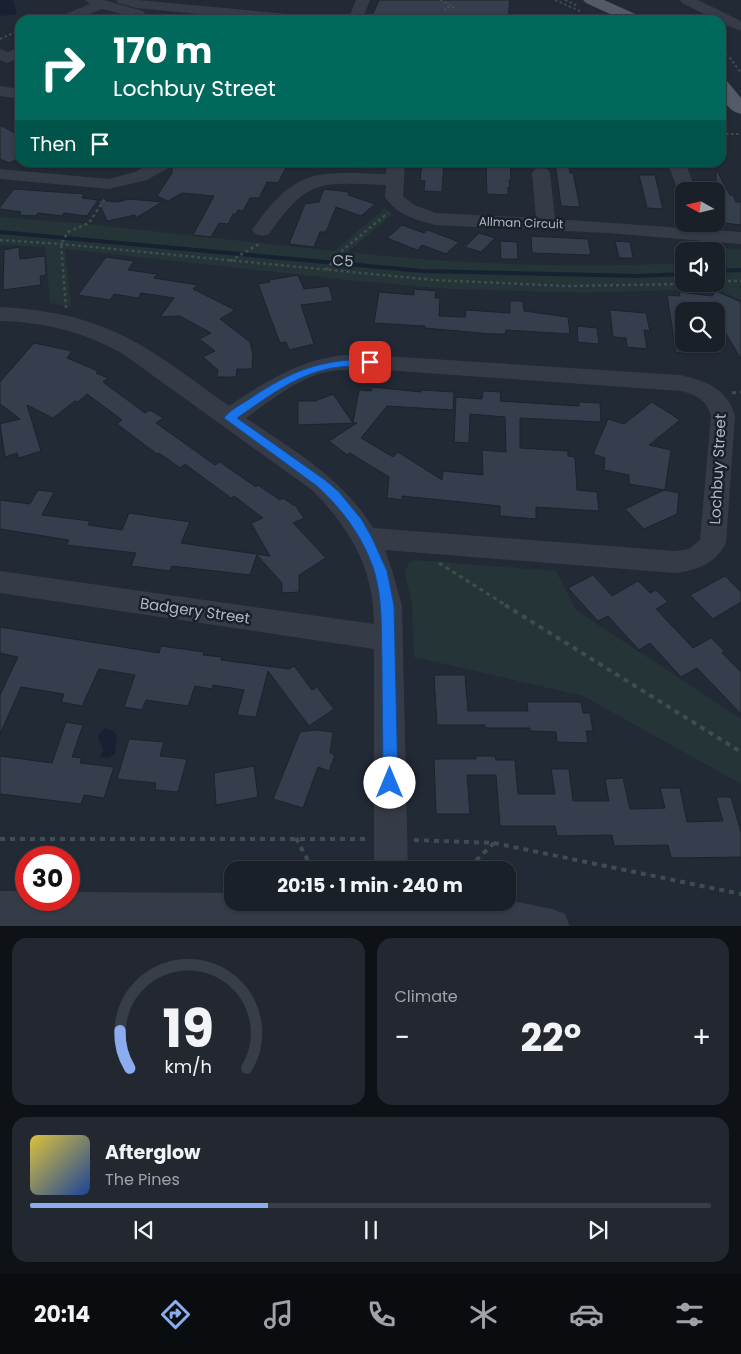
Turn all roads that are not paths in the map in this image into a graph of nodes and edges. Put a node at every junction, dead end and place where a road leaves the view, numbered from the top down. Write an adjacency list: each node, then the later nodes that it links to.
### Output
1 (123, 0): 7 (street)
2 (362, 0): 10 (street)
3 (577, 0): 11 (main road)
4 (591, 0): 12 (main road)
5 (687, 0): 13 (street)
6 (97, 2): 7 (street); 8 (street)
7 (167, 12): 9 (street)
8 (72, 15)
9 (220, 15)
10 (357, 15)
11 (611, 15)
12 (625, 15)
13 (718, 15)
14 (726, 19): 15 (street)
15 (741, 26)
16 (15, 39): 17 (street)
17 (0, 45)
18 (0, 54): 19 (street)
19 (15, 54)
20 (728, 89): 23 (main road)
21 (0, 91): 22 (street)
22 (15, 93)
23 (741, 109)
24 (157, 167): 28 (street)
25 (678, 167): 29 (street)
26 (395, 171): 30 (street, Allman Circuit); 32 (street)
27 (541, 173): 30 (street)
28 (0, 174)
29 (684, 182)
30 (546, 224): 31 (street, Allman Circuit)
31 (675, 228)
32 (262, 230)
33 (707, 232): 34 (street, Allman Circuit)
34 (741, 238)
35 (5, 314): 36 (street); 37 (street)
36 (0, 336)
37 (229, 418): 38 (street); 38 (street, Lochbuy Street)
38 (366, 538): 40 (street)
39 (0, 582): 40 (street, Badgery Street)
40 (389, 640): 41 (street)
41 (392, 861)
42 (0, 909): 45 (street)
43 (268, 911): 45 (street)
44 (438, 911): 46 (street)
45 (51, 918)
46 (552, 926)

